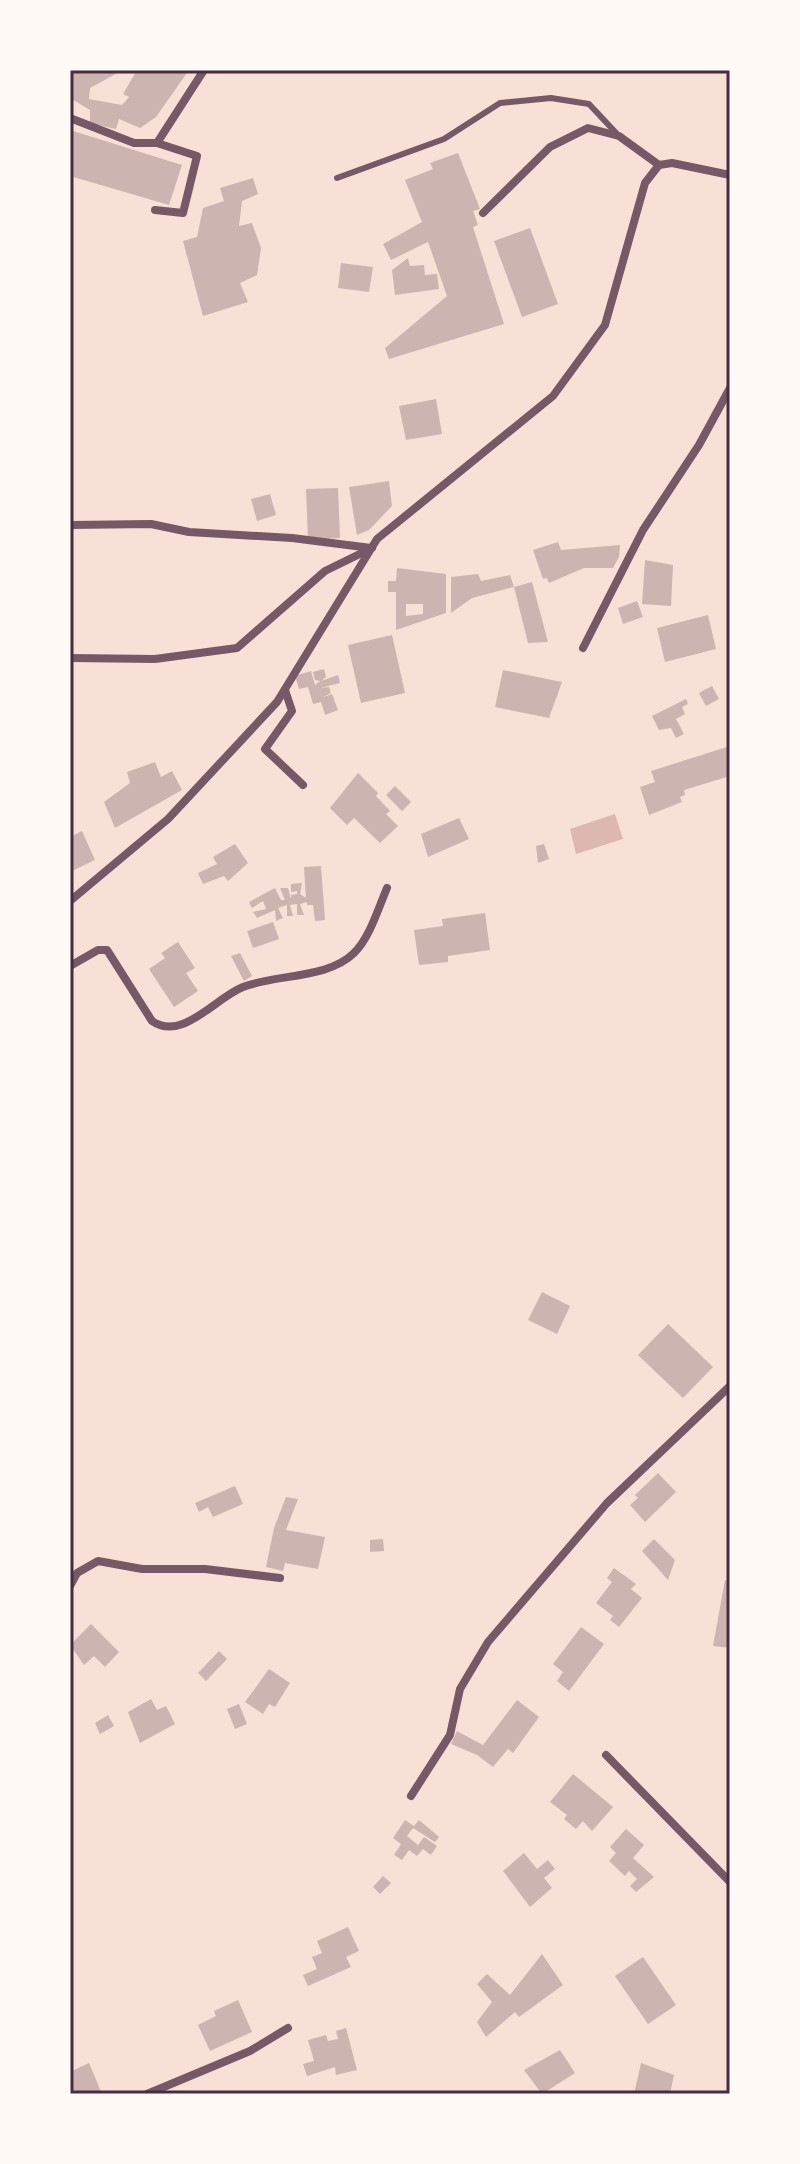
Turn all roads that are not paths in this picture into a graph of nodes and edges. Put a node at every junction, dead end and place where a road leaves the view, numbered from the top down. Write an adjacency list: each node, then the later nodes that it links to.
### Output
1 (204, 70): 4 (street)
2 (70, 118): 4 (street)
3 (619, 136): 5 (street); 7 (lane); 9 (street)
4 (157, 143): 8 (street)
5 (659, 165): 6 (street); 12 (street)
6 (730, 175)
7 (337, 178)
8 (155, 210)
9 (483, 213)
10 (730, 388): 13 (street)
11 (70, 525): 12 (street)
12 (372, 548): 14 (street); 15 (street)
13 (583, 648)
14 (70, 658)
15 (285, 690): 16 (street); 18 (street)
16 (303, 785)
17 (387, 888): 19 (street)
18 (70, 901)
19 (70, 966)
20 (730, 1386): 24 (street)
21 (280, 1578): 22 (street)
22 (70, 1586)
23 (606, 1755): 25 (street)
24 (411, 1796)
25 (730, 1882)
26 (288, 2028): 27 (street)
27 (147, 2094)

